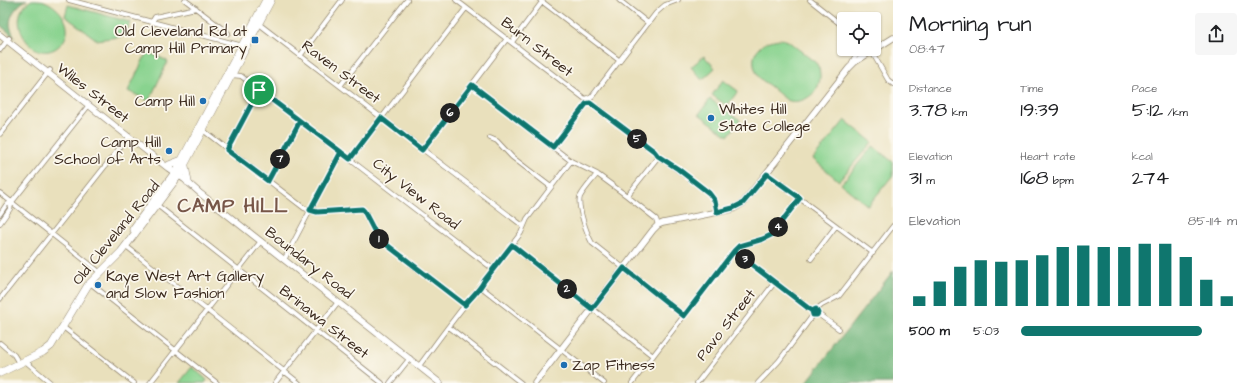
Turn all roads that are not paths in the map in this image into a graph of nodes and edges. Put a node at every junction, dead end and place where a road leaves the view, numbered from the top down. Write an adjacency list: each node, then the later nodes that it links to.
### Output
1 (69, 0): 15 (street)
2 (185, 0): 12 (street)
3 (266, 0): 25 (highway, Old Cleveland Road)
4 (271, 0): 17 (highway, Old Cleveland Road)
5 (342, 0): 28 (street)
6 (407, 0): 38 (street)
7 (456, 0): 13 (street, Burn Street)
8 (619, 0): 16 (street)
9 (678, 0): 16 (street)
10 (810, 0): 14 (street)
11 (541, 1): 24 (street); 32 (street)
12 (196, 8): 15 (street); 19 (street)
13 (466, 8): 23 (street, Burn Street); 42 (street)
14 (837, 21)
15 (152, 22): 25 (street)
16 (648, 23): 32 (street)
17 (259, 24): 25 (highway, Old Cleveland Road); 28 (street, Raven Street)
18 (0, 31): 22 (main road, Wiles Street)
19 (228, 33)
20 (0, 34): 22 (main road, Wiles Street)
21 (893, 38): 26 (main road)
22 (8, 40): 27 (street); 34 (main road, Wiles Street)
23 (506, 40): 24 (street, Burn Street); 37 (street)
24 (512, 42): 40 (street, Burn Street)
25 (245, 46): 35 (highway, Old Cleveland Road)
26 (881, 46)
27 (0, 50)
28 (300, 56): 38 (street, Raven Street)
29 (856, 56): 33 (street)
30 (864, 56): 33 (main road)
31 (877, 56): 36 (street)
32 (620, 61): 40 (street)
33 (849, 68): 59 (main road)
34 (49, 71): 41 (main road, Wiles Street); 45 (street); 56 (main road, Wiles Street)
35 (229, 75): 39 (street, City View Road); 44 (highway, Old Cleveland Road); 55 (highway, Old Cleveland Road)
36 (893, 84)
37 (472, 85): 48 (street); 50 (street)
38 (340, 86): 42 (street, Raven Street)
39 (259, 90): 43 (street, City View Road); 49 (street)
40 (588, 101): 48 (street); 52 (street, Burn Street)
41 (89, 105): 46 (main road, Wiles Street); 66 (street)
42 (381, 118): 50 (street, Raven Street); 53 (street)
43 (300, 121): 51 (street, City View Road); 60 (street)
44 (204, 131): 49 (street); 55 (highway, Old Cleveland Road)
45 (0, 134)
46 (129, 136): 57 (main road, Wiles Street); 76 (street)
47 (490, 138): 62 (street)
48 (553, 147): 54 (street)
49 (227, 150): 60 (street)
50 (422, 150): 73 (street, Raven Street)
51 (341, 152): 53 (street, City View Road); 68 (street)
52 (658, 156): 64 (street); 69 (street, Burn Street)
53 (350, 159): 86 (street, City View Road)
54 (571, 161): 58 (street); 62 (street)
55 (183, 163): 56 (highway); 57 (highway, Old Cleveland Road); 61 (highway)
56 (169, 165): 57 (main road, Wiles Street)
57 (177, 173): 61 (main road, Boundary Road); 67 (highway, Old Cleveland Road); 87 (highway, Old Cleveland Road)
58 (597, 174): 64 (street); 84 (street)
59 (767, 174): 65 (street); 69 (main road)
60 (268, 181): 68 (street)
61 (188, 182): 77 (main road, Boundary Road)
62 (551, 187): 73 (street)
63 (0, 193): 66 (street)
64 (627, 196): 72 (street)
65 (800, 198): 74 (street); 80 (street)
66 (12, 202): 70 (street); 71 (street); 76 (street)
67 (157, 205): 79 (highway, Old Cleveland Road); 85 (street, Brinawa Street)
68 (310, 210): 83 (street); 93 (street)
69 (717, 212): 72 (main road)
70 (0, 214)
71 (0, 223)
72 (658, 225): 84 (main road)
73 (523, 226): 78 (street)
74 (836, 226): 81 (street); 82 (street)
75 (893, 226): 81 (street)
76 (52, 234): 87 (street); 91 (street)
77 (261, 241): 83 (main road, Boundary Road); 85 (street)
78 (512, 245): 86 (street); 94 (street)
79 (126, 246): 89 (highway, Old Cleveland Road); 95 (street)
80 (734, 251): 88 (street); 97 (street)
81 (873, 253): 96 (street)
82 (811, 259)
83 (284, 260): 92 (main road, Boundary Road)
84 (624, 268): 94 (main road); 97 (street)
85 (239, 269): 95 (street); 101 (street, Brinawa Street)
86 (493, 269): 90 (street)
87 (97, 270): 107 (highway, Old Cleveland Road)
88 (775, 282): 96 (street); 126 (street, Pavo Street)
89 (90, 283): 98 (highway, Old Cleveland Road); 103 (street)
90 (482, 287): 93 (street); 104 (street)
91 (0, 300)
92 (338, 302): 101 (street); 106 (main road, Boundary Road)
93 (465, 305): 99 (street)
94 (592, 309): 104 (main road); 105 (street)
95 (207, 310): 103 (street); 110 (street)
96 (815, 312): 100 (street); 127 (street)
97 (684, 316): 105 (street)
98 (63, 327): 107 (highway, Old Cleveland Road); 113 (street)
99 (449, 327): 108 (street); 122 (street)
100 (839, 329)
101 (316, 330): 110 (street); 118 (street, Brinawa Street)
102 (0, 344): 107 (street)
103 (176, 350): 114 (street); 115 (street)
104 (561, 350): 123 (main road); 124 (street)
105 (652, 356): 125 (street)
106 (410, 358): 108 (main road, Boundary Road); 119 (street)
107 (21, 361): 109 (highway, Old Cleveland Road); 111 (highway, Old Cleveland Road); 112 (street)
108 (422, 368): 120 (main road, Boundary Road); 121 (main road, Boundary Road)
109 (0, 369)
110 (284, 371): 116 (street); 117 (street)
111 (0, 373)
112 (51, 383)
113 (134, 383)
114 (150, 383)
115 (217, 383)
116 (274, 383)
117 (299, 383)
118 (382, 383)
119 (390, 383)
120 (440, 383)
121 (444, 383)
122 (521, 383)
123 (535, 383)
124 (604, 383)
125 (632, 383)
126 (697, 383)
127 (758, 383)

